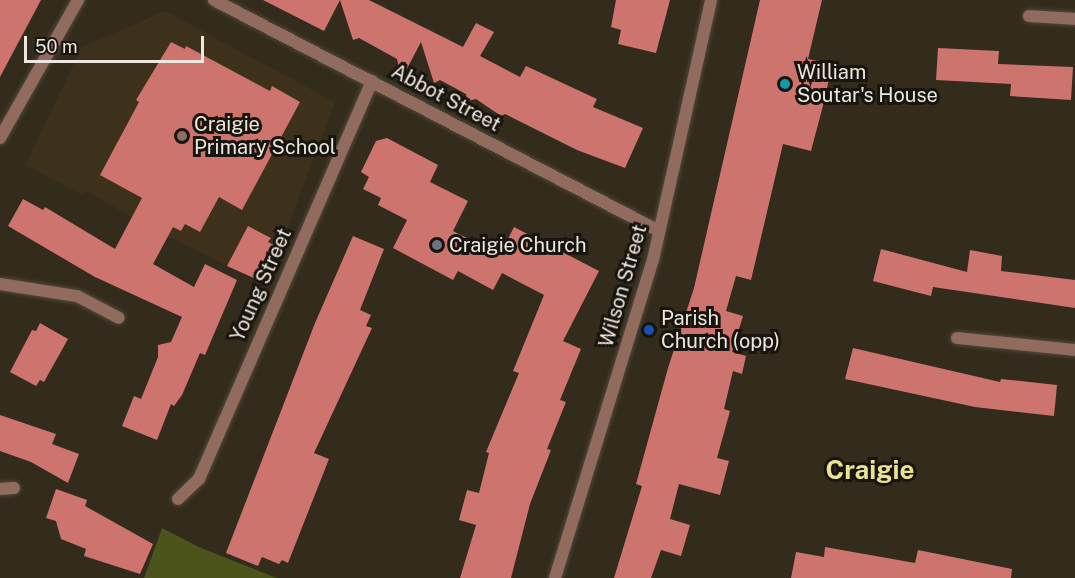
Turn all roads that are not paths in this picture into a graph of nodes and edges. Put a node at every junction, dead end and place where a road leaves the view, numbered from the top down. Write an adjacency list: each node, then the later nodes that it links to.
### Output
1 (78, 0): 7 (street)
2 (214, 0): 6 (street, Abbot Street)
3 (711, 0): 8 (street, Wilson Street)
4 (1029, 16): 5 (street)
5 (1075, 19)
6 (372, 81): 8 (street, Abbot Street); 15 (street, Young Street)
7 (0, 138)
8 (659, 231): 16 (street, Wilson Street)
9 (0, 284): 10 (street)
10 (119, 318)
11 (957, 338): 12 (street)
12 (1075, 350)
13 (14, 488): 14 (street)
14 (0, 489)
15 (178, 499)
16 (555, 578)

